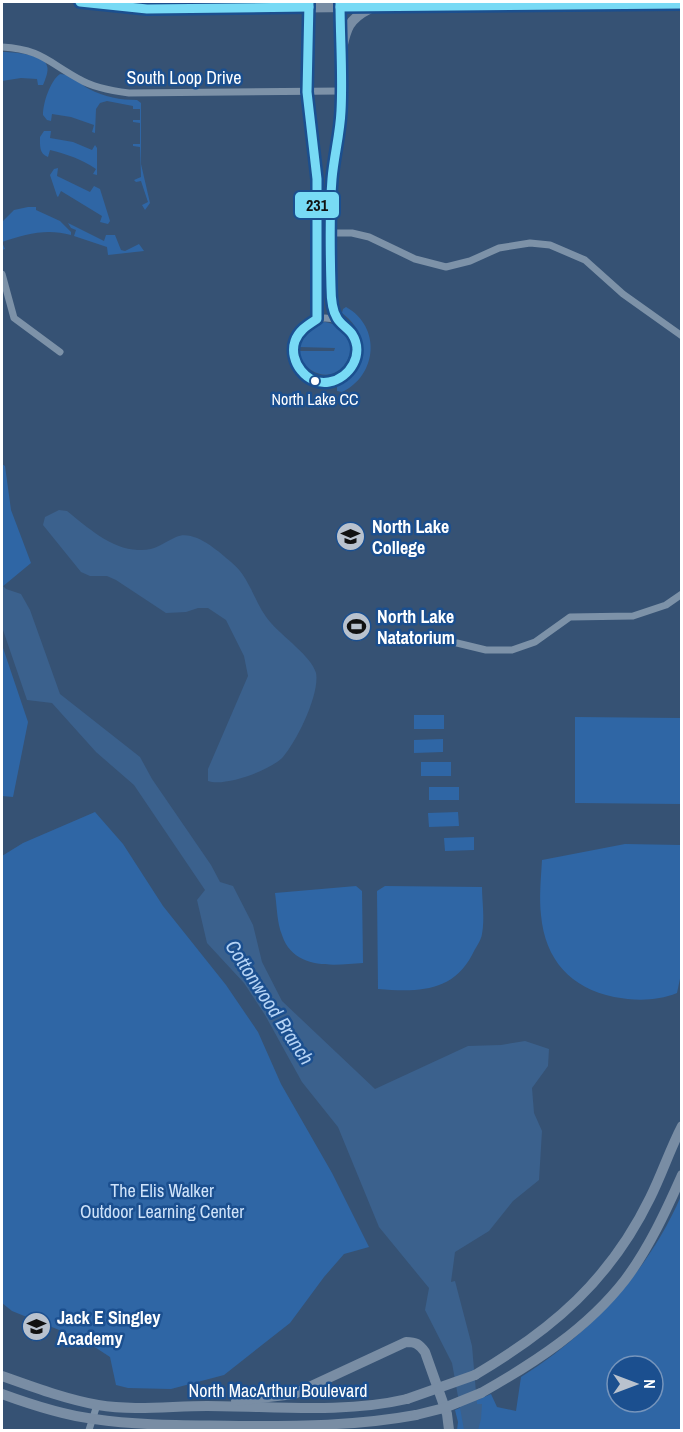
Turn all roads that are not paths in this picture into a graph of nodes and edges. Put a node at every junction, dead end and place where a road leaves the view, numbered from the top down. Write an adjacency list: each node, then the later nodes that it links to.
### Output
1 (84, 2): 2 (main road)
2 (309, 4): 3 (main road); 9 (street)
3 (340, 4): 5 (main road); 7 (street)
4 (681, 4): 5 (main road)
5 (375, 7): 7 (main road)
6 (2, 47): 9 (street, South Loop Drive)
7 (340, 57): 8 (street)
8 (340, 91): 9 (street, South Loop Drive); 11 (street)
9 (307, 92): 10 (street)
10 (316, 232): 11 (street); 13 (street)
11 (329, 233): 14 (street); 15 (street)
12 (2, 274): 16 (street)
13 (317, 319): 14 (street); 14 (street)
14 (337, 320)
15 (681, 336)
16 (60, 352)
17 (681, 594): 18 (street)
18 (457, 643)
19 (681, 1126): 24 (main road, North MacArthur Boulevard, bridge)
20 (681, 1175): 26 (main road, North MacArthur Boulevard, bridge)
21 (2, 1376): 23 (main road, North MacArthur Boulevard)
22 (2, 1394): 25 (main road, North MacArthur Boulevard)
23 (97, 1405): 24 (main road, North MacArthur Boulevard); 25 (street)
24 (206, 1406): 29 (main road)
25 (93, 1419): 26 (main road, North MacArthur Boulevard); 27 (street)
26 (158, 1424): 28 (main road)
27 (89, 1431)
28 (189, 1431)
29 (449, 1431)

